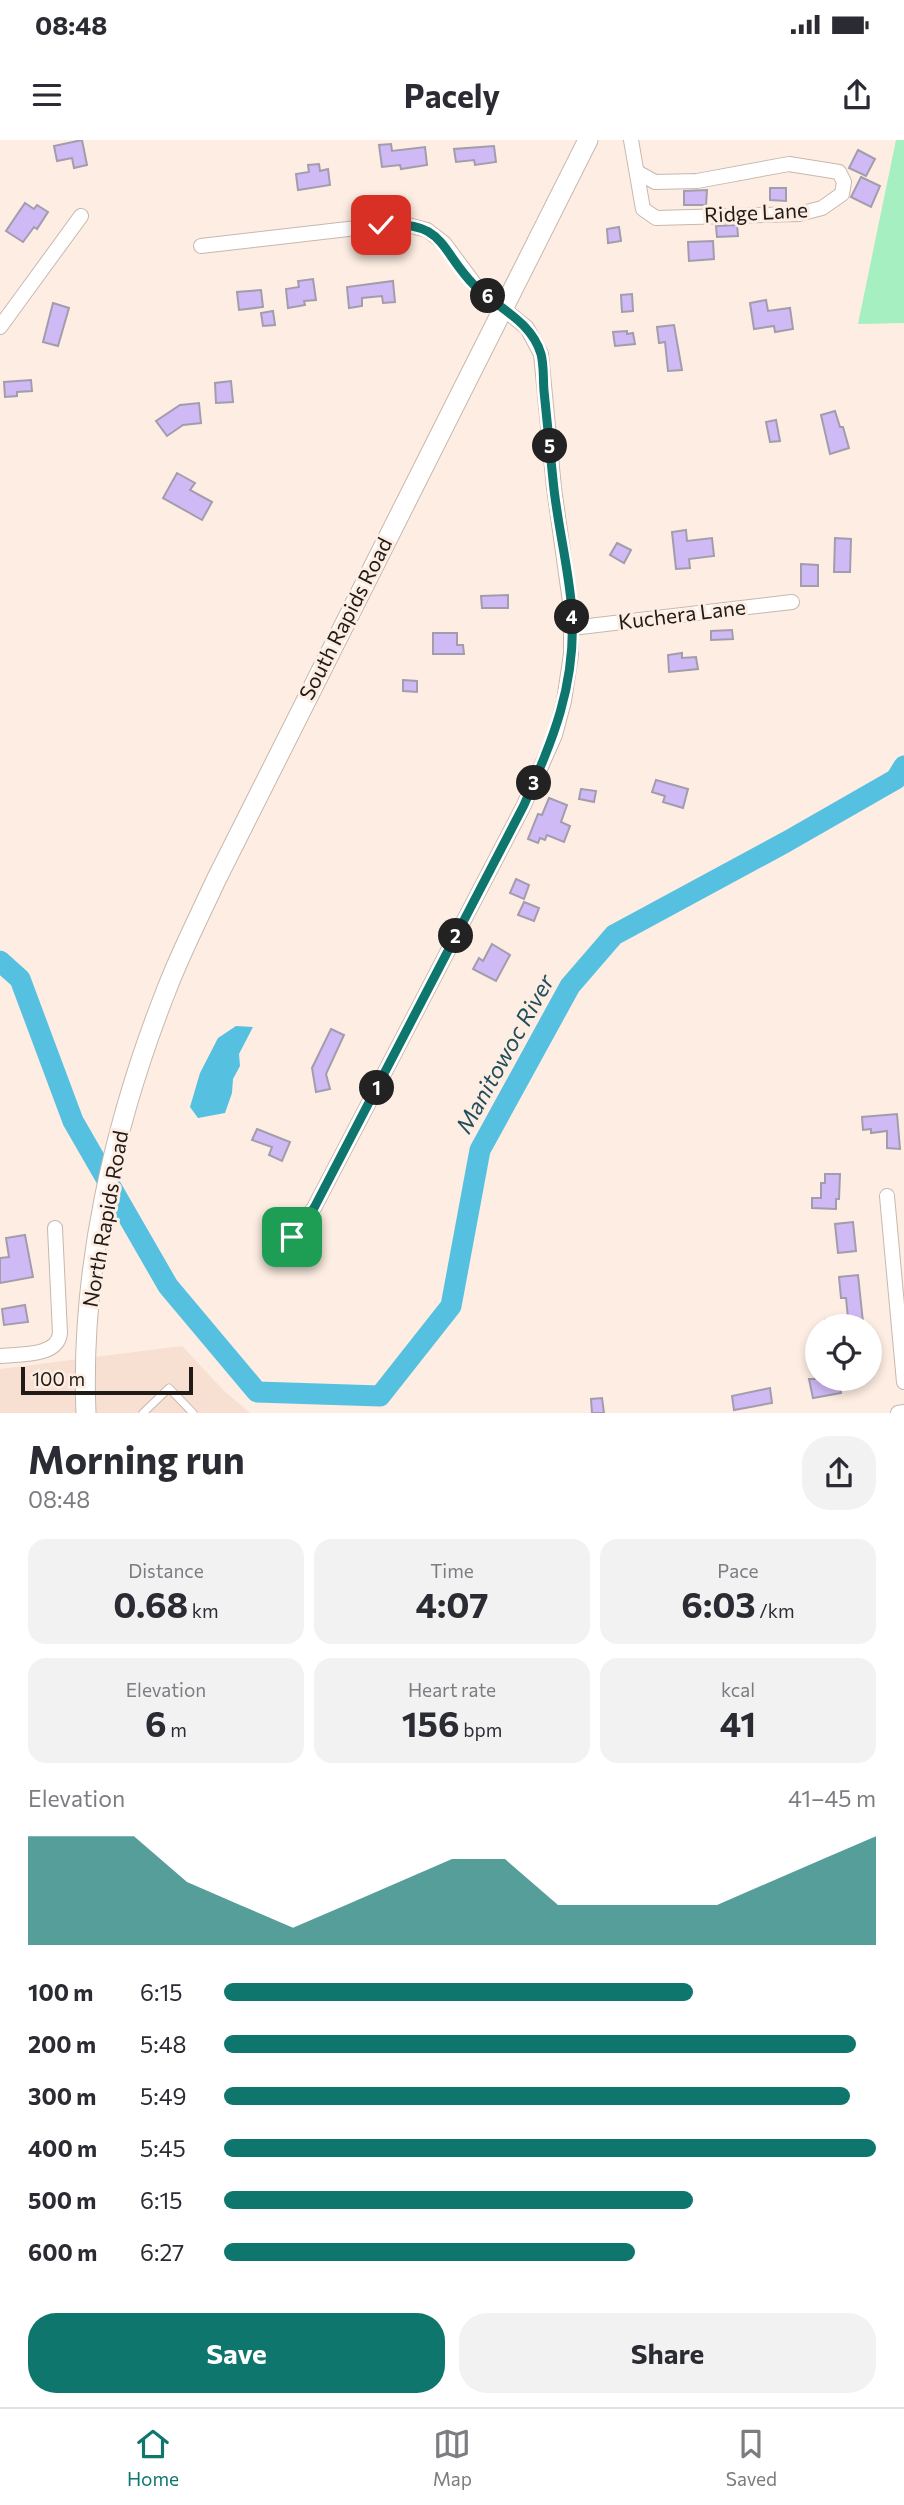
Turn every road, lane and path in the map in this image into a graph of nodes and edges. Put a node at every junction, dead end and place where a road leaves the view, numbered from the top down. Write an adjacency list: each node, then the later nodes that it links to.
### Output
1 (588, 140): 6 (main road, South Rapids Road)
2 (631, 140): 3 (street, Ridge Lane)
3 (637, 172): 3 (street, Ridge Lane)
4 (81, 216): 7 (street)
5 (201, 246): 6 (street)
6 (502, 307): 9 (street); 10 (main road, South Rapids Road)
7 (0, 327)
8 (792, 602): 9 (street, Kuchera Lane)
9 (572, 628): 13 (street)
10 (127, 1109): 17 (main road, North Rapids Road)
11 (887, 1196): 15 (street)
12 (55, 1228): 14 (street, North Rapids Road)
13 (292, 1237)
14 (0, 1356)
15 (904, 1382)
16 (904, 1412): 20 (street)
17 (86, 1413)
18 (143, 1413): 19 (lane)
19 (193, 1413)
20 (898, 1413)

